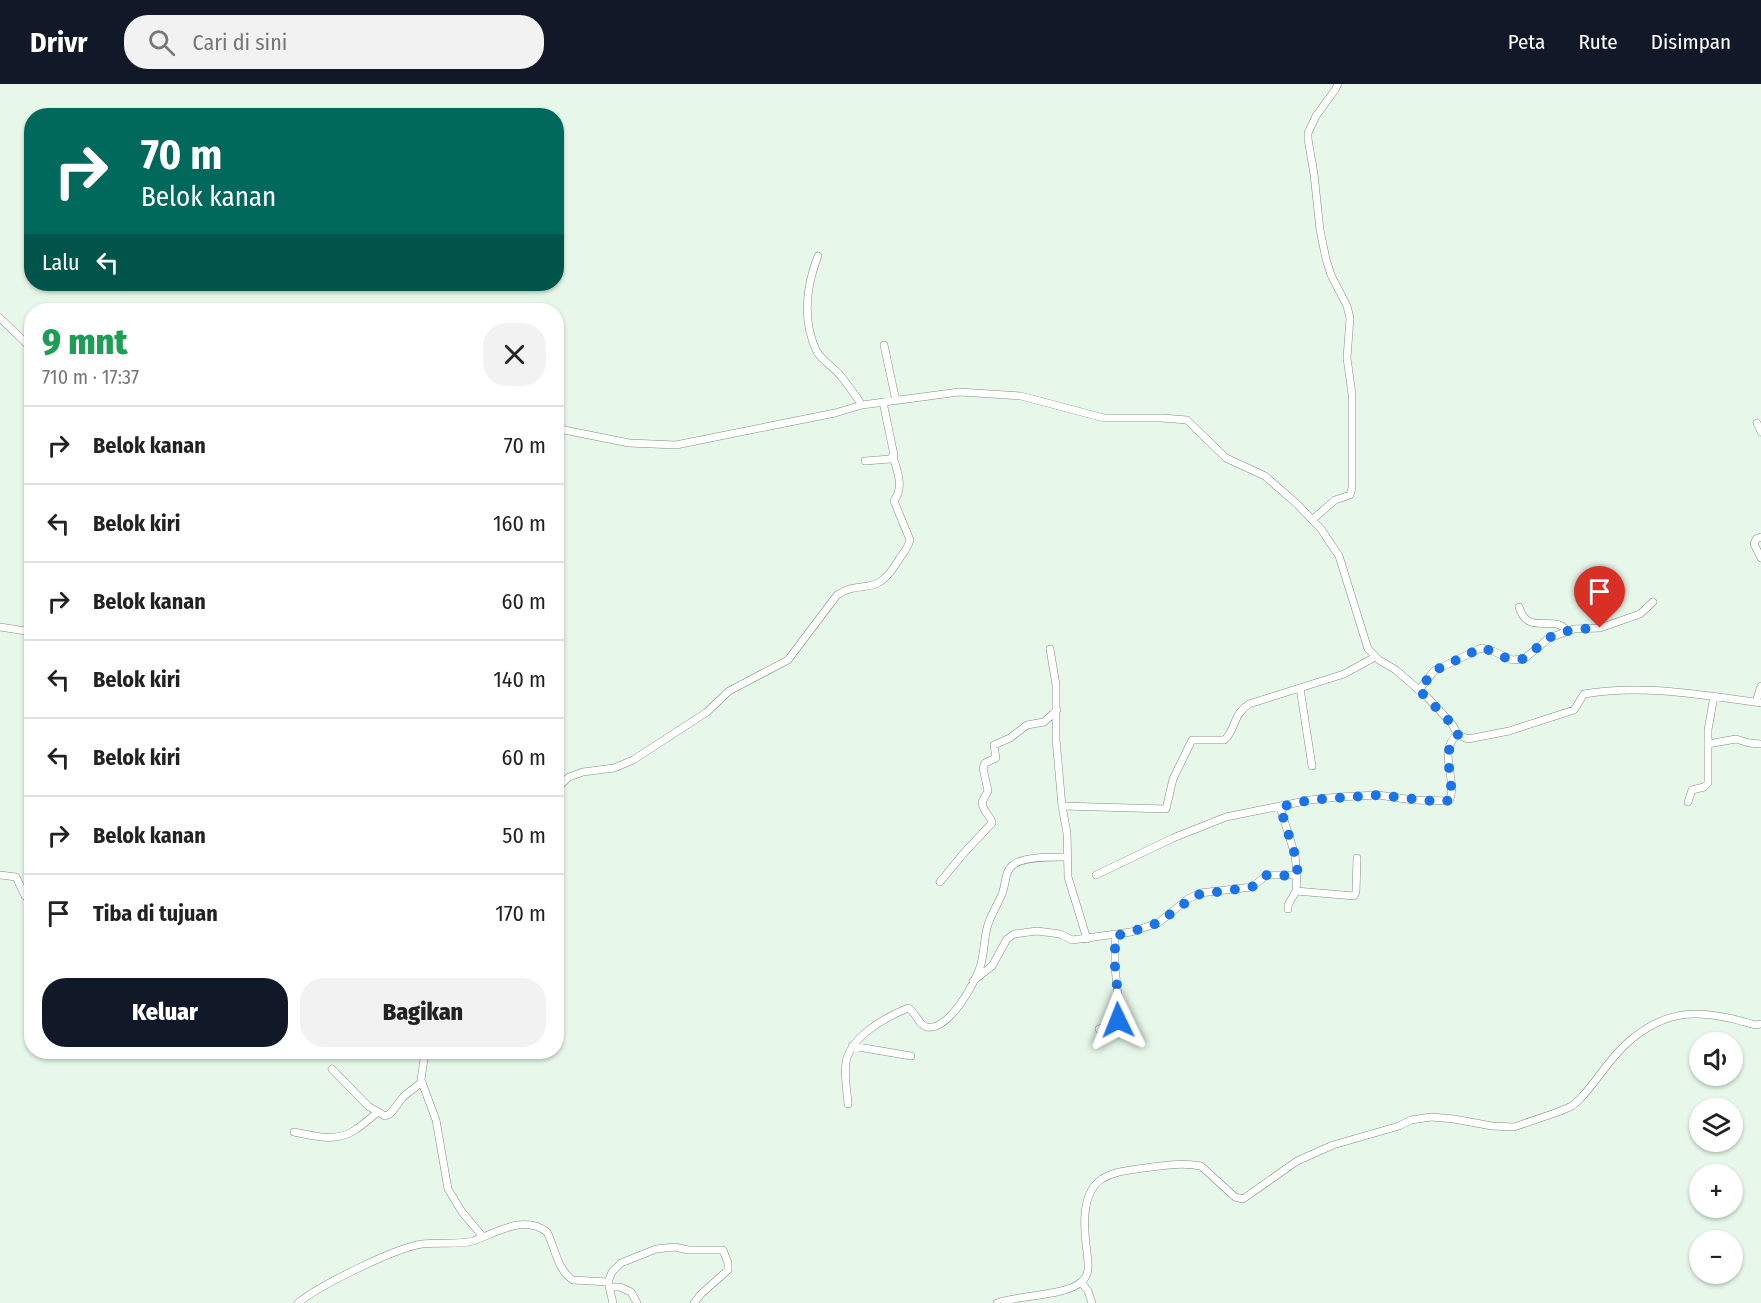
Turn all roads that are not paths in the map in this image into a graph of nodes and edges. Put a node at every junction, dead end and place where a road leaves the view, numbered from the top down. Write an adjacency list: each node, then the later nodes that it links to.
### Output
1 (1338, 84): 14 (street)
2 (818, 256): 8 (street)
3 (0, 318): 4 (street)
4 (24, 341)
5 (884, 345): 6 (street)
6 (896, 401): 7 (street); 14 (street)
7 (883, 402): 8 (street); 12 (street)
8 (862, 405): 10 (street)
9 (1757, 423): 11 (street)
10 (564, 429)
11 (1761, 432)
12 (893, 457): 13 (street); 34 (street)
13 (865, 461)
14 (1312, 520): 23 (street)
15 (1761, 537): 16 (street)
16 (1761, 558)
17 (1653, 603): 21 (street)
18 (1519, 607): 21 (street)
19 (0, 627): 20 (street)
20 (24, 631)
21 (1568, 631): 26 (street)
22 (1050, 649): 29 (street)
23 (1376, 657): 25 (street); 26 (street)
24 (1761, 686): 28 (street)
25 (1300, 688): 33 (street); 36 (street)
26 (1419, 690): 30 (street)
27 (1714, 696): 28 (street); 30 (street); 31 (street)
28 (1758, 703)
29 (1057, 710): 36 (street); 43 (street)
30 (1458, 735): 37 (street)
31 (1708, 744): 32 (street); 35 (street)
32 (1761, 744)
33 (1312, 766)
34 (564, 781)
35 (1688, 802)
36 (1062, 806): 38 (street)
37 (1280, 807): 40 (street); 42 (street)
38 (1067, 857): 48 (street); 49 (street)
39 (1357, 858): 44 (street)
40 (1298, 874): 44 (street); 47 (street)
41 (0, 875): 45 (street)
42 (1096, 875)
43 (940, 882)
44 (1296, 891): 46 (street)
45 (24, 894)
46 (1288, 909)
47 (1115, 936): 48 (street); 51 (street)
48 (1088, 939): 49 (street)
49 (971, 983): 52 (street)
50 (1761, 1024): 61 (street)
51 (1099, 1029)
52 (852, 1046): 53 (street); 57 (street)
53 (911, 1056)
54 (424, 1059): 56 (street)
55 (332, 1069): 58 (street)
56 (422, 1082): 58 (street); 60 (street)
57 (848, 1104)
58 (378, 1112): 59 (street)
59 (294, 1132)
60 (483, 1237): 62 (street); 63 (street)
61 (1081, 1282): 67 (street); 68 (street)
62 (609, 1285): 64 (street); 65 (street); 66 (street)
63 (298, 1303)
64 (614, 1303)
65 (637, 1303)
66 (694, 1303)
67 (997, 1303)
68 (1092, 1303)

